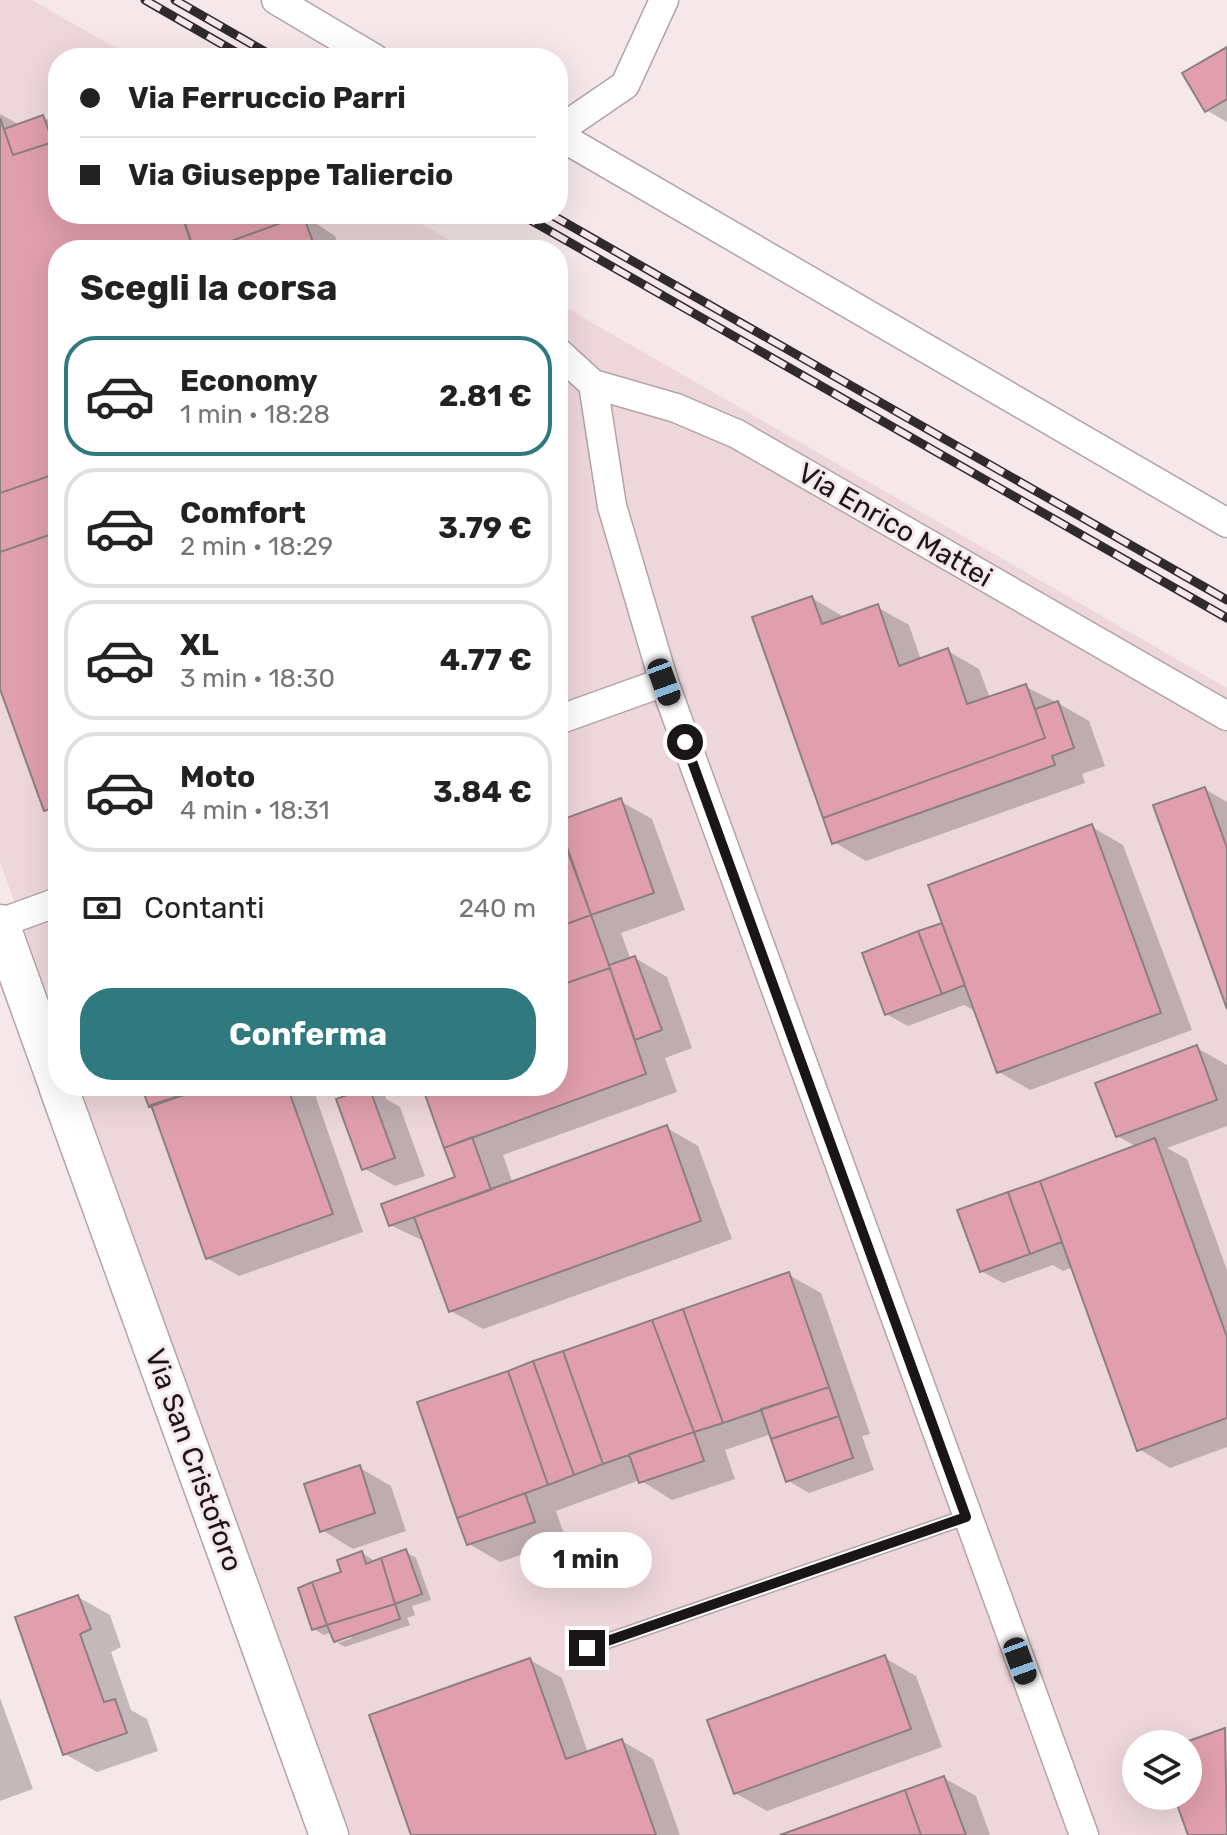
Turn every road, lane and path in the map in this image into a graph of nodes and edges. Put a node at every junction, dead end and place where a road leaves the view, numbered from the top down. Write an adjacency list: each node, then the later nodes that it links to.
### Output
1 (276, 0): 3 (street)
2 (664, 0): 4 (street)
3 (357, 48)
4 (568, 124)
5 (568, 141): 8 (street)
6 (568, 361): 7 (street, Via Enrico Mattei)
7 (593, 384): 9 (street); 11 (street, Via Enrico Mattei)
8 (1227, 523)
9 (664, 682): 10 (street); 16 (street)
10 (568, 716)
11 (1227, 716)
12 (48, 906): 13 (street)
13 (0, 924): 14 (street, Via San Cristoforo)
14 (48, 1057)
15 (62, 1096): 18 (street, Via San Cristoforo)
16 (966, 1517): 17 (lane); 19 (street)
17 (587, 1648)
18 (329, 1835)
19 (1084, 1835)

